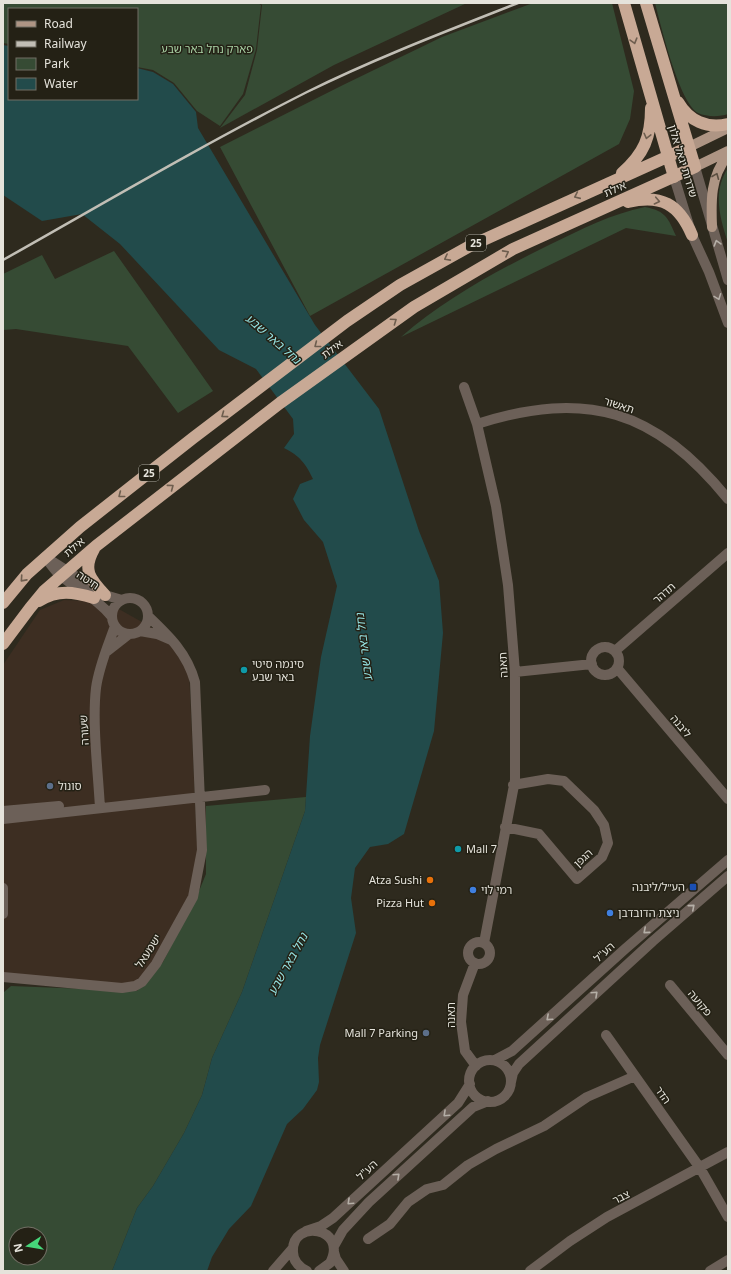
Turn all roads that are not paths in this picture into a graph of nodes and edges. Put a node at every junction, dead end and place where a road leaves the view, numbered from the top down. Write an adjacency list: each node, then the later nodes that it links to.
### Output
1 (624, 3): 4 (highway, שדרות יגאל אלון, one-way to 4)
2 (646, 3): 3 (highway, שדרות יגאל אלון)
3 (672, 92): 5 (highway); 7 (highway, שדרות יגאל אלון)
4 (650, 97): 10 (highway, שדרות יגאל אלון); 13 (highway, one-way to 13)
5 (728, 124)
6 (728, 128): 7 (main road, אילת)
7 (689, 147): 10 (highway, אילת / 25); 11 (highway, שדרות יגאל אלון)
8 (728, 151): 11 (main road, אילת)
9 (728, 155): 15 (main road, one-way to 9)
10 (668, 156): 12 (highway, שדרות יגאל אלון); 13 (highway, אילת / 25)
11 (695, 167): 12 (highway, אילת / 25); 15 (street, שדרות יגאל אלון)
12 (674, 176): 14 (highway, אילת / 25); 16 (street, שדרות יגאל אלון)
13 (613, 180): 24 (highway, אילת / 25, one-way to 24)
14 (605, 207): 16 (highway, one-way to 16); 22 (highway, אילת / 25, one-way to 14)
15 (712, 227): 17 (street, שדרות יגאל אלון, one-way to 15)
16 (692, 235): 18 (street, שדרות יגאל אלון, one-way to 18)
17 (728, 280)
18 (728, 324)
19 (464, 387): 20 (street, תאנה)
20 (477, 424): 21 (street, תאשור); 40 (street, תאנה)
21 (728, 500)
22 (96, 546): 25 (highway, אילת / 25); 26 (highway)
23 (728, 553): 36 (street, תדהר)
24 (45, 557): 25 (street, חיטה); 28 (highway, אילת / 25, one-way to 28)
25 (64, 573): 26 (street, חיטה); 29 (highway, אילת / 25)
26 (99, 597): 27 (street, חיטה); 29 (highway); 31 (street, חיטה)
27 (122, 600): 30 (street, חיטה); 31 (street)
28 (3, 603)
29 (30, 608): 34 (highway, אילת / 25)
30 (148, 616): 32 (street); 35 (street, חיטה)
31 (114, 622): 33 (street, חיטה); 37 (street, שעורה)
32 (140, 631): 33 (street); 35 (street)
33 (130, 634): 37 (street)
34 (3, 644)
35 (179, 646): 43 (street, חיטה)
36 (615, 651): 38 (street); 39 (street)
37 (106, 652): 45 (street, שעורה)
38 (592, 664): 39 (street); 40 (street)
39 (617, 668): 44 (street, ליבנה)
40 (515, 672): 41 (street, תאנה)
41 (513, 785): 47 (street, תאנה); 47 (street, הגפן)
42 (265, 790): 43 (street)
43 (200, 797): 45 (street); 54 (street, ישמעאל)
44 (728, 799)
45 (100, 805): 46 (street)
46 (3, 817)
47 (505, 827): 52 (street, תאנה)
48 (728, 860): 58 (street, הע"ל, one-way to 58)
49 (728, 876): 61 (street, one-way to 49)
50 (3, 888): 51 (street)
51 (3, 914)
52 (484, 943): 53 (street); 53 (street)
53 (475, 963): 59 (street, תאנה)
54 (3, 977)
55 (670, 985): 57 (street, פקועה)
56 (606, 1035): 60 (street, הדר)
57 (728, 1055)
58 (496, 1060): 59 (street); 61 (street)
59 (476, 1066): 62 (street)
60 (635, 1076): 65 (street, הדר); 68 (street)
61 (511, 1082): 63 (street)
62 (470, 1084): 63 (street); 67 (street, הע"ל, one-way to 67)
63 (488, 1101): 70 (street, one-way to 63)
64 (728, 1152): 65 (street, צבר)
65 (700, 1168): 66 (street, הדר); 76 (street, צבר)
66 (728, 1217)
67 (306, 1231): 69 (street); 70 (street)
68 (368, 1240)
69 (293, 1248): 72 (street); 73 (street)
70 (334, 1249): 74 (street); 75 (street)
71 (728, 1260): 77 (street)
72 (273, 1271)
73 (307, 1271)
74 (319, 1271)
75 (344, 1271)
76 (530, 1271)
77 (710, 1271)

